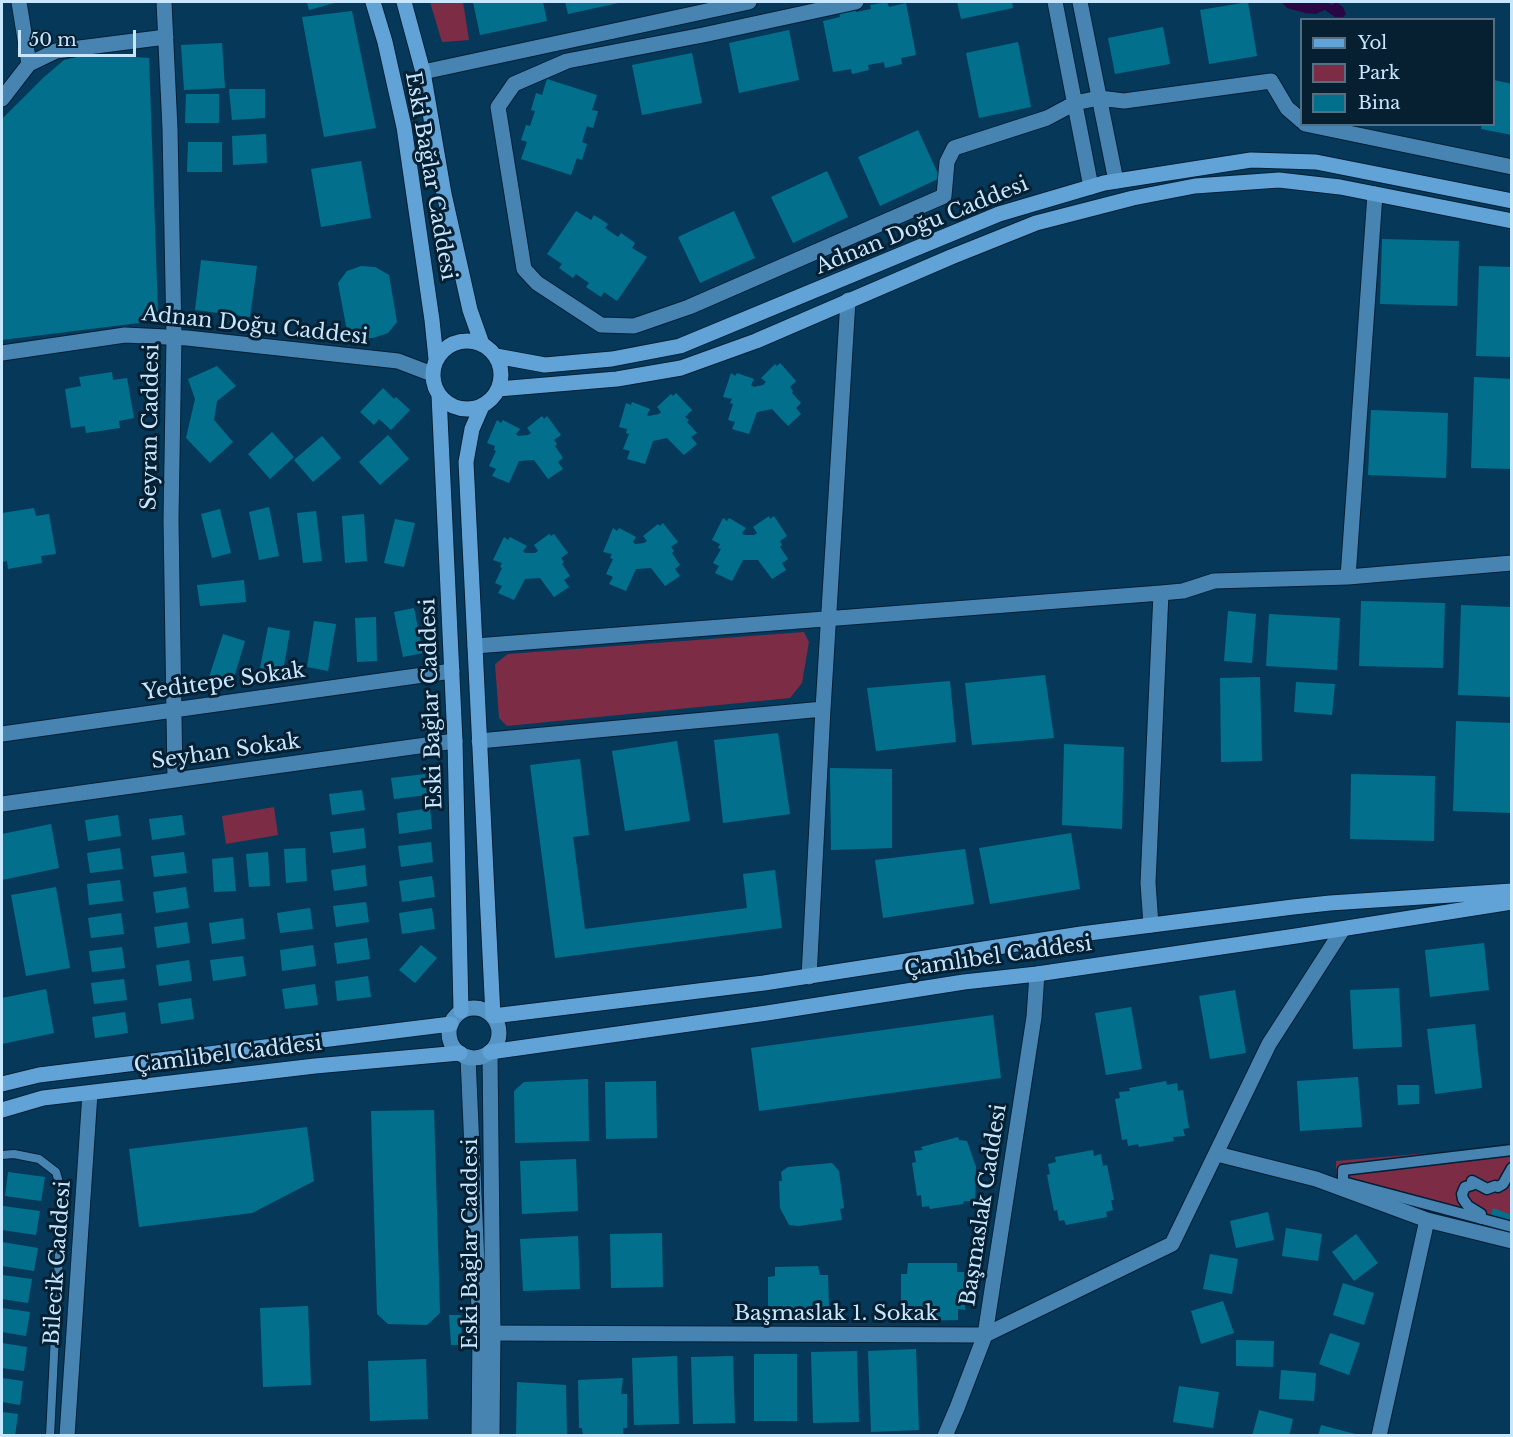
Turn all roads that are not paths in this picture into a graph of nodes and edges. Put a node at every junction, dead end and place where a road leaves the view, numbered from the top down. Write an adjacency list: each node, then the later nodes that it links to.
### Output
1 (19, 2): 10 (street)
2 (164, 2): 9 (street, Seyran Caddesi)
3 (373, 2): 32 (main road, Eski Bağlar Caddesi)
4 (404, 2): 11 (main road, Eski Bağlar Caddesi)
5 (749, 2): 11 (street)
6 (856, 2): 17 (street)
7 (1055, 2): 15 (street)
8 (1080, 2): 12 (street)
9 (166, 37): 10 (street); 28 (street, Seyran Caddesi)
10 (29, 64): 13 (street)
11 (423, 72): 29 (main road, Eski Bağlar Caddesi)
12 (1099, 98): 14 (street); 15 (street); 16 (street)
13 (2, 99)
14 (1124, 101): 16 (street); 18 (street)
15 (1075, 103): 17 (street); 19 (street)
16 (1103, 117): 19 (street); 22 (street)
17 (1047, 118): 19 (street)
18 (1300, 119)
19 (1078, 123): 23 (street)
20 (1315, 126): 21 (street)
21 (1512, 167)
22 (1116, 181): 23 (main road, Adnan Doğu Caddesi); 25 (main road, Adnan Doğu Caddesi)
23 (1091, 187): 31 (main road, Adnan Doğu Caddesi)
24 (1375, 194): 26 (main road, Adnan Doğu Caddesi); 27 (main road, Adnan Doğu Caddesi); 37 (street)
25 (1512, 201)
26 (1512, 221)
27 (848, 300): 33 (main road, Adnan Doğu Caddesi); 39 (street)
28 (174, 337): 30 (street, Adnan Doğu Caddesi); 32 (street, Adnan Doğu Caddesi); 43 (street, Seyran Caddesi)
29 (482, 344): 31 (main road); 32 (main road)
30 (2, 353)
31 (496, 356): 33 (main road)
32 (434, 367): 34 (main road)
33 (498, 389): 35 (main road)
34 (439, 395): 35 (main road); 41 (main road, Eski Bağlar Caddesi)
35 (482, 406): 40 (main road)
36 (1512, 563): 37 (street)
37 (1348, 577): 38 (street)
38 (1161, 593): 39 (street); 51 (street)
39 (829, 619): 40 (street); 42 (street)
40 (475, 646): 46 (main road)
41 (452, 671): 43 (street, Yeditepe Sokak); 45 (main road, Eski Bağlar Caddesi)
42 (823, 709): 46 (street); 54 (street)
43 (174, 710): 44 (street, Yeditepe Sokak); 47 (street, Seyran Caddesi)
44 (2, 734)
45 (455, 741): 47 (street, Seyhan Sokak); 55 (main road, Eski Bağlar Caddesi)
46 (480, 741): 56 (main road)
47 (175, 780): 48 (street, Seyhan Sokak)
48 (2, 804)
49 (1512, 891): 51 (main road)
50 (1512, 902): 52 (main road, Çamlıbel Caddesi)
51 (1151, 925): 54 (main road)
52 (1342, 929): 53 (main road, Çamlıbel Caddesi); 64 (street, Başmaslak 1. Sokak)
53 (1037, 974): 58 (main road, Çamlıbel Caddesi); 72 (street, Başmaslak Caddesi)
54 (809, 977): 56 (main road)
55 (461, 1011): 56 (main road); 57 (main road)
56 (493, 1016): 58 (main road)
57 (451, 1024): 59 (main road); 60 (main road)
58 (490, 1052): 59 (main road); 71 (street, Eski Bağlar Caddesi)
59 (464, 1055): 61 (main road, Çamlıbel Caddesi); 71 (street, Eski Bağlar Caddesi)
60 (2, 1084)
61 (90, 1093): 62 (main road, Çamlıbel Caddesi); 74 (street, Bilecik Caddesi)
62 (2, 1110)
63 (1512, 1150): 67 (street)
64 (1217, 1154): 68 (street); 72 (street, Başmaslak 1. Sokak)
65 (2, 1155): 73 (lane)
66 (1512, 1168): 67 (street)
67 (1481, 1219): 69 (street)
68 (1427, 1220): 70 (street); 78 (street)
69 (1512, 1227)
70 (1512, 1241)
71 (486, 1333): 72 (street, Başmaslak 1. Sokak); 75 (street, Eski Bağlar Caddesi); 76 (street, Eski Bağlar Caddesi)
72 (985, 1335): 77 (street, Başmaslak Caddesi)
73 (50, 1436)
74 (67, 1436)
75 (479, 1436)
76 (492, 1436)
77 (945, 1436)
78 (1379, 1436)

